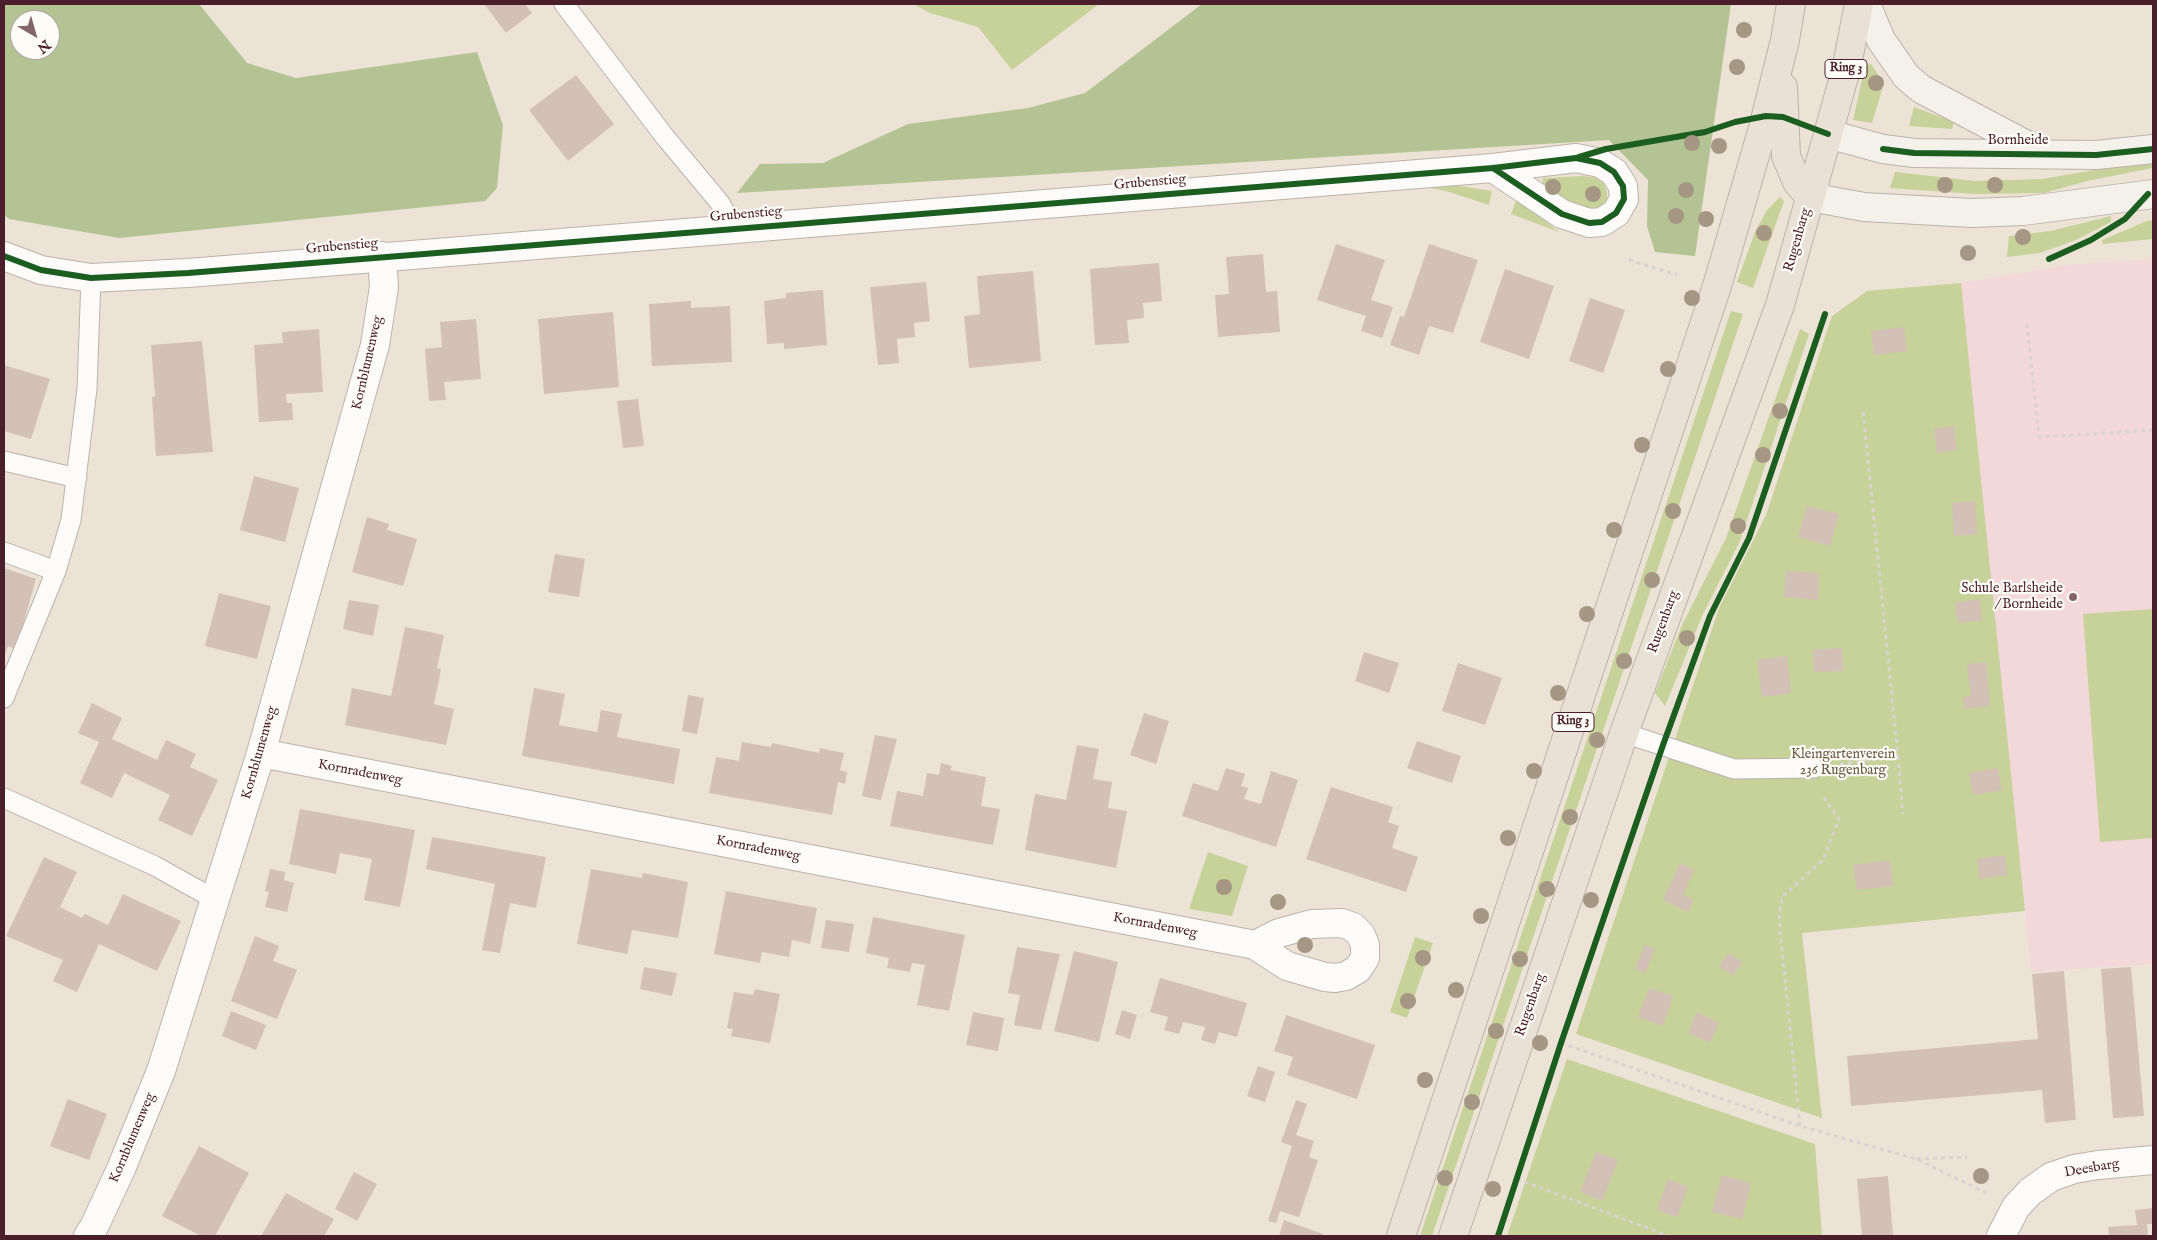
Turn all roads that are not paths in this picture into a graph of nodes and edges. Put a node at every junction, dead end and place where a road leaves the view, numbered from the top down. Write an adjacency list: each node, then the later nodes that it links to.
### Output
1 (564, 4): 14 (lane)
2 (1791, 4): 5 (main road, Ring 3)
3 (1859, 4): 6 (main road, Rugenbarg / Ring 3)
4 (1866, 4): 8 (street)
5 (1785, 40): 9 (main road); 13 (main road, Ring 3)
6 (1828, 134): 8 (street, Bornheide); 9 (main road); 12 (main road, Rugenbarg / Ring 3)
7 (2153, 149): 8 (street, Bornheide)
8 (2042, 153)
9 (1786, 156): 12 (main road); 13 (main road)
10 (1493, 168): 10 (street, Grubenstieg); 14 (street, Grubenstieg)
11 (2153, 194): 12 (street)
12 (1810, 197): 23 (main road, Rugenbarg / Ring 3)
13 (1741, 207): 31 (main road, Ring 3)
14 (734, 229): 16 (street, Grubenstieg)
15 (4, 256): 17 (street, Grubenstieg)
16 (382, 256): 17 (street, Grubenstieg); 24 (street, Kornblumenweg)
17 (90, 278): 19 (lane)
18 (4, 461): 19 (lane)
19 (77, 478): 21 (lane)
20 (4, 552): 21 (lane)
21 (56, 571): 22 (lane)
22 (4, 698)
23 (1624, 733): 25 (lane); 32 (main road, Rugenbarg / Ring 3)
24 (261, 753): 27 (street, Kornblumenweg); 28 (street, Kornradenweg)
25 (1814, 768)
26 (4, 798): 27 (lane)
27 (216, 900): 30 (street, Kornblumenweg)
28 (1255, 945)
29 (2153, 1160): 33 (street, Deesbarg)
30 (98, 1233)
31 (1401, 1236)
32 (1453, 1236)
33 (2000, 1236)

